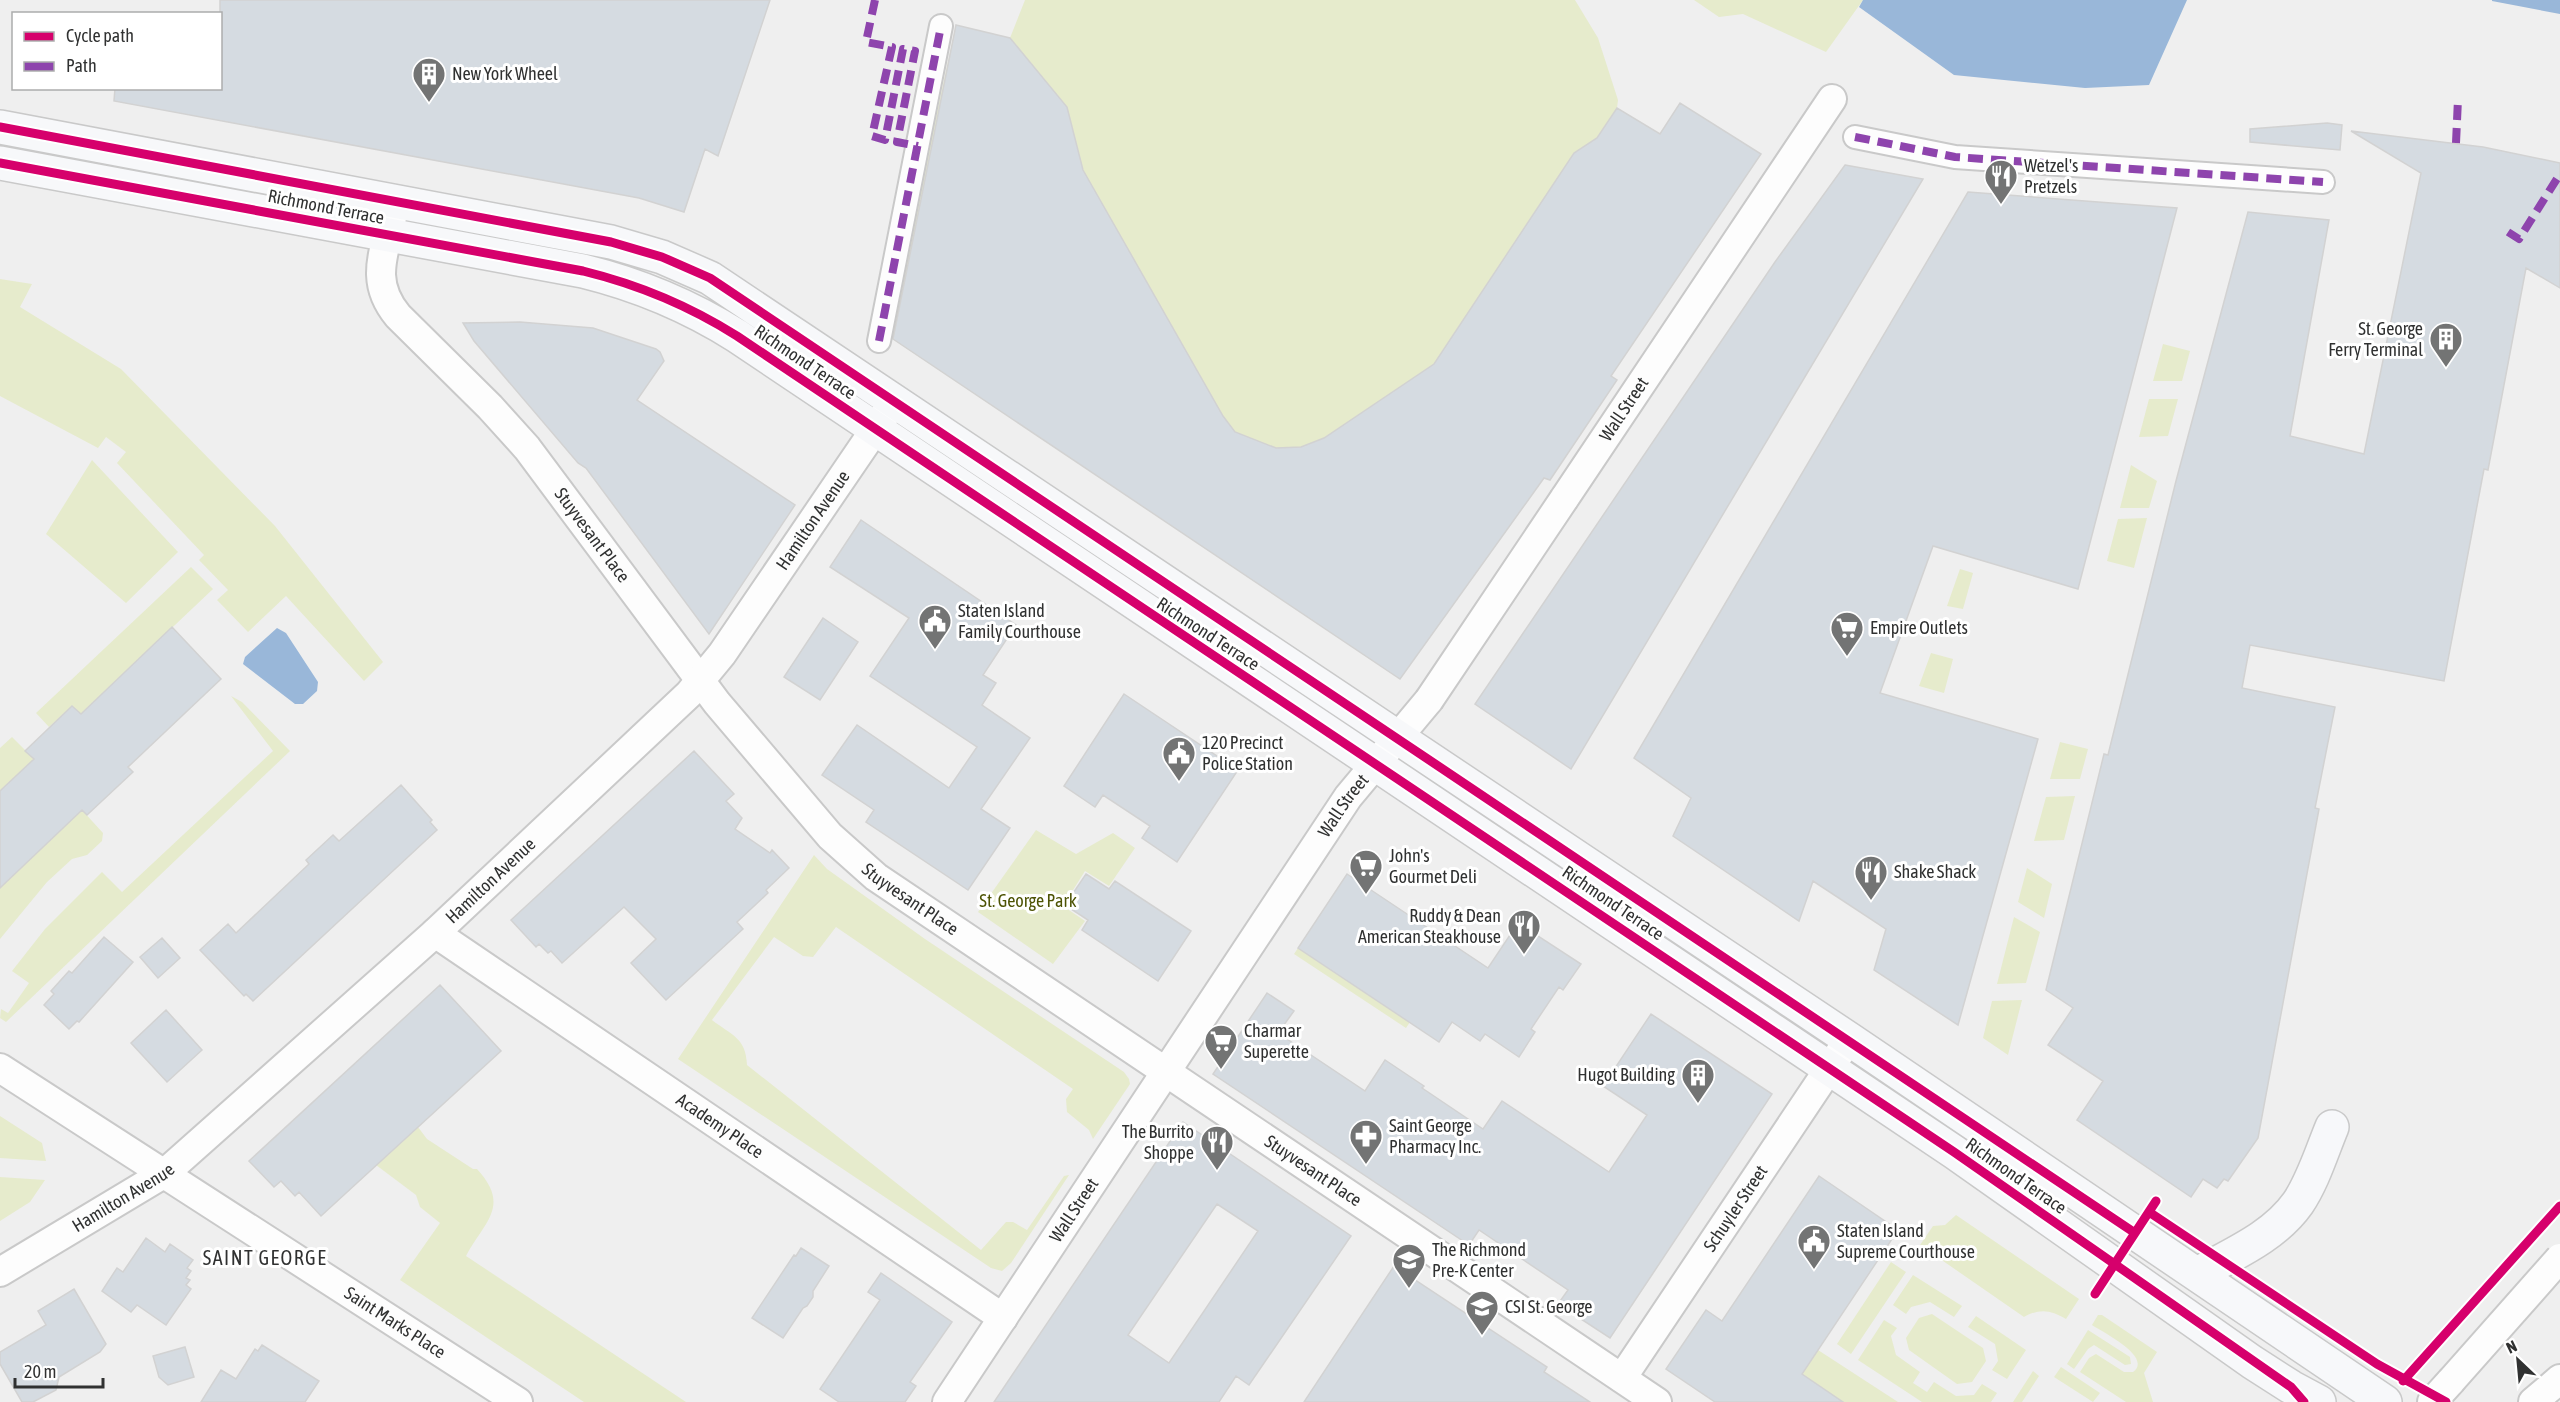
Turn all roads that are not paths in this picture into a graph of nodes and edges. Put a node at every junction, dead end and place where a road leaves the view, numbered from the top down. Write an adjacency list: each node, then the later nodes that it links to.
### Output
1 (941, 26): 9 (street)
2 (1832, 99): 13 (street, Wall Street, bridge)
3 (0, 127): 7 (main road, Richmond Terrace)
4 (1855, 137): 6 (street)
5 (0, 163): 8 (main road, Richmond Terrace)
6 (2323, 182)
7 (395, 201): 8 (street, Stuyvesant Place); 10 (main road, Richmond Terrace)
8 (388, 235): 11 (main road, Richmond Terrace); 12 (street, Stuyvesant Place)
9 (879, 341)
10 (895, 400): 11 (street, Hamilton Avenue); 13 (main road, Richmond Terrace)
11 (875, 429): 12 (street, Hamilton Avenue); 14 (main road, Richmond Terrace)
12 (700, 681): 15 (street, Hamilton Avenue); 19 (street, Stuyvesant Place)
13 (1398, 737): 14 (street, Wall Street); 16 (main road, Richmond Terrace)
14 (1376, 764): 18 (main road, Richmond Terrace); 19 (street, Wall Street)
15 (435, 933): 21 (street, Hamilton Avenue); 25 (street, Academy Place)
16 (1849, 1039): 18 (street, Schuyler Street); 24 (main road, Richmond Terrace)
17 (0, 1068): 21 (street, Saint Marks Place)
18 (1829, 1068): 26 (street, Schuyler Street); 29 (main road, Richmond Terrace)
19 (1166, 1072): 25 (street, Wall Street); 26 (street, Stuyvesant Place)
20 (2332, 1127): 24 (main road)
21 (165, 1173): 23 (street, Hamilton Avenue); 30 (street, Saint Marks Place)
22 (2560, 1257): 28 (street, bridge)
23 (0, 1272)
24 (2197, 1274): 34 (main road, Richmond Terrace)
25 (1003, 1318): 31 (street, Wall Street)
26 (1622, 1378): 32 (street, Stuyvesant Place)
27 (2560, 1379): 35 (street)
28 (2441, 1392)
29 (2298, 1395): 33 (main road, Richmond Terrace)
30 (518, 1402)
31 (947, 1402)
32 (1657, 1402)
33 (2319, 1402)
34 (2385, 1402)
35 (2533, 1402)

